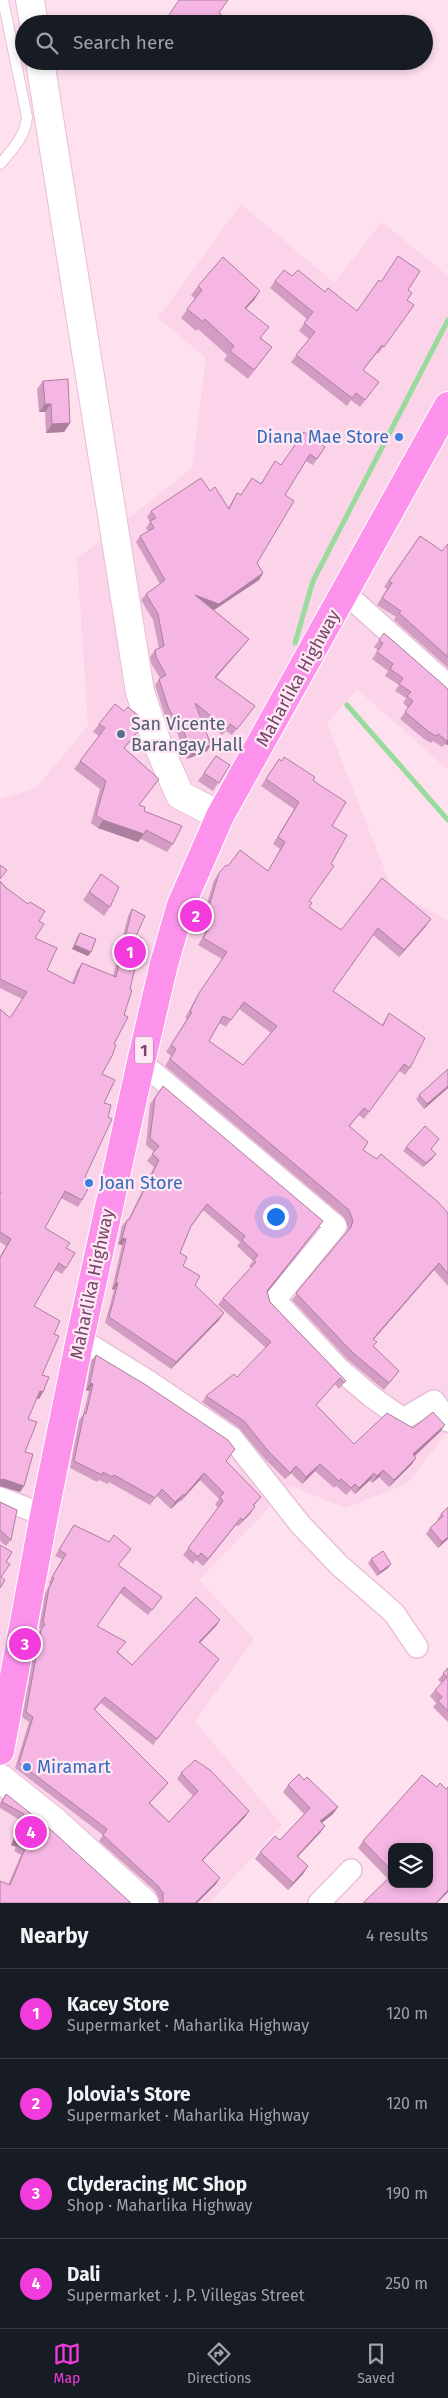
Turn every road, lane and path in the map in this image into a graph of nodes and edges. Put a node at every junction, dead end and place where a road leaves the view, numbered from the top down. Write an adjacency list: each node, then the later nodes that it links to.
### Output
1 (3, 0): 4 (lane)
2 (30, 0): 3 (street)
3 (32, 15)
4 (15, 58)
5 (17, 70): 7 (lane)
6 (41, 70): 11 (street)
7 (0, 164)
8 (448, 406): 9 (highway, Maharlika Highway / 1)
9 (345, 593): 10 (street); 11 (highway, Maharlika Highway / 1)
10 (448, 685)
11 (220, 816): 12 (highway, Maharlika Highway / 1)
12 (141, 1062): 13 (highway, Maharlika Highway / 1); 14 (street)
13 (80, 1339): 16 (highway, Maharlika Highway / 1); 17 (street)
14 (448, 1421)
15 (0, 1498): 16 (street)
16 (44, 1514): 18 (highway, Maharlika Highway / 1)
17 (417, 1647)
18 (0, 1751)
19 (0, 1778): 21 (street)
20 (352, 1870): 22 (street)
21 (144, 1903)
22 (318, 1903)

